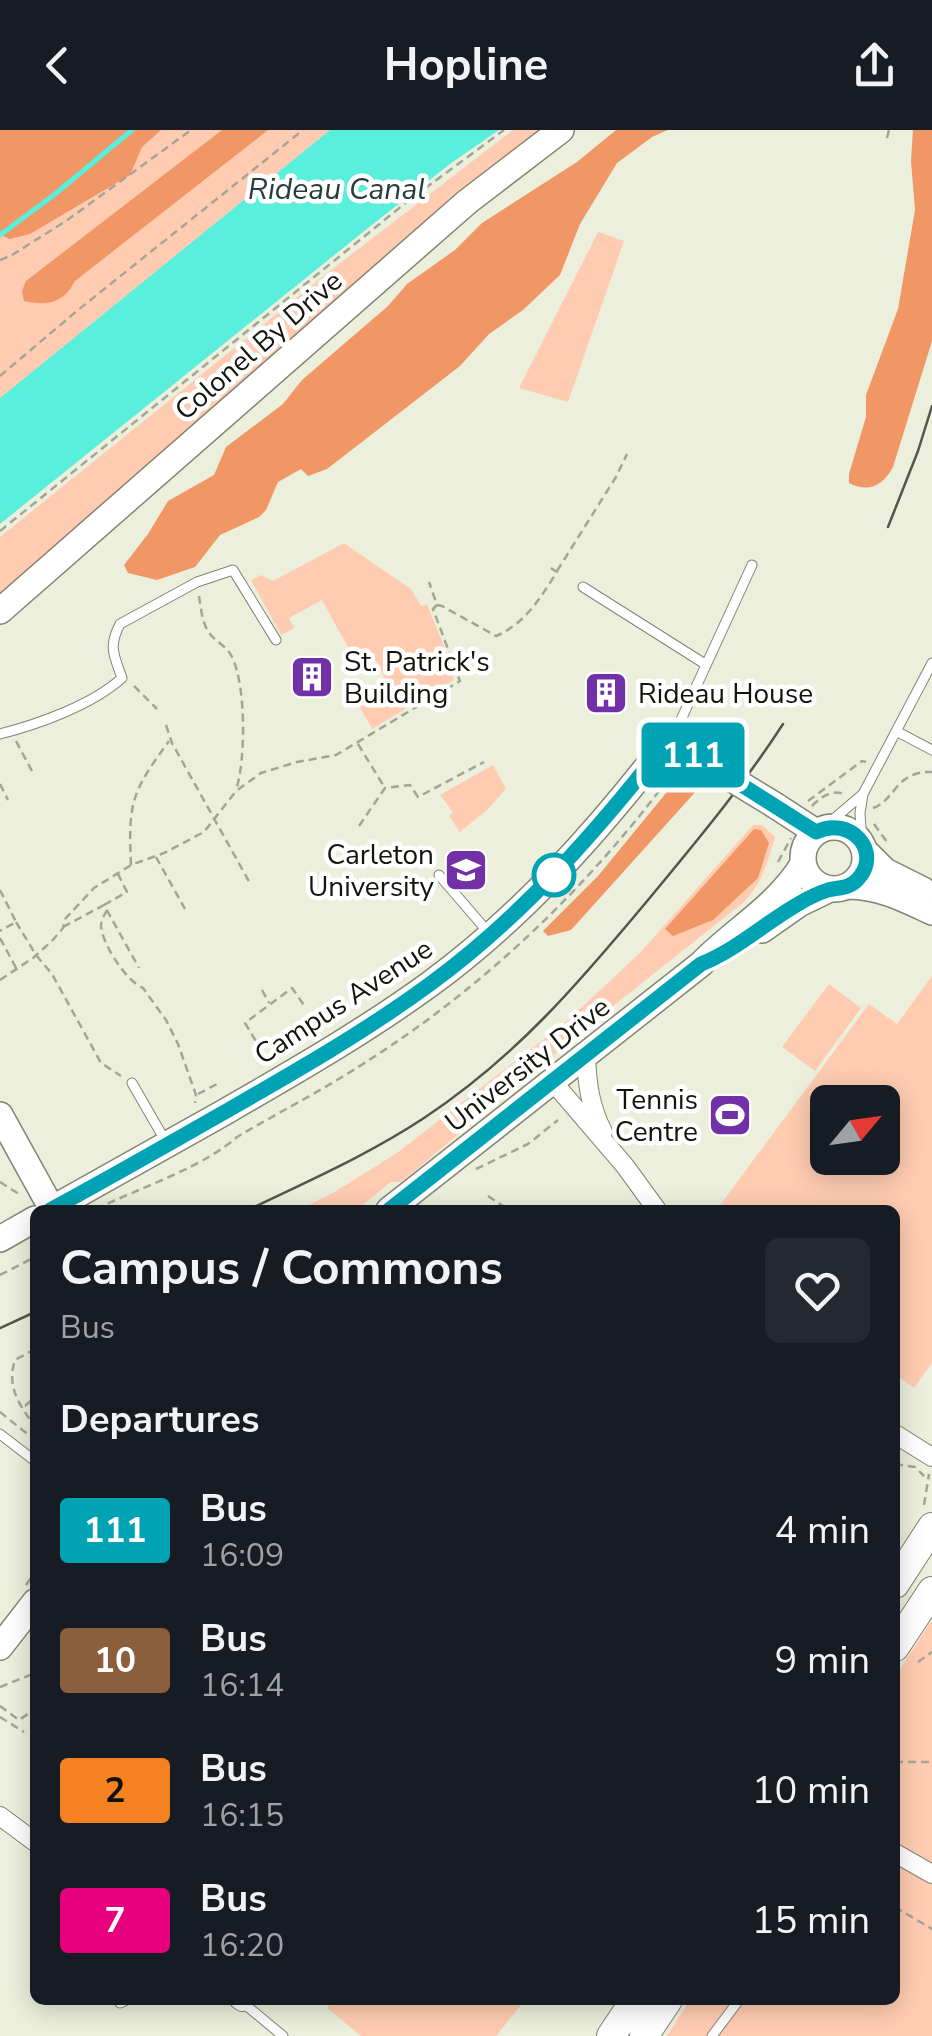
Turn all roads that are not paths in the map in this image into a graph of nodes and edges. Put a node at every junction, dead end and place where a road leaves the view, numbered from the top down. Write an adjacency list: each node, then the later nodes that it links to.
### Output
1 (560, 130): 4 (street, Colonel By Drive)
2 (752, 564): 7 (lane)
3 (583, 587): 7 (lane)
4 (0, 611)
5 (276, 640): 9 (lane)
6 (932, 663): 8 (lane)
7 (705, 664): 10 (lane)
8 (896, 731): 11 (lane); 12 (lane)
9 (5, 732)
10 (669, 739): 13 (street, bridge); 20 (street, Campus Avenue)
11 (932, 750)
12 (863, 794): 13 (lane); 14 (lane)
13 (819, 830): 14 (street); 15 (street)
14 (864, 848): 17 (street); 18 (street)
15 (804, 864): 17 (street); 21 (street, University Drive)
16 (438, 876): 20 (lane)
17 (839, 888): 19 (street); 21 (street, University Drive)
18 (932, 894)
19 (932, 912)
20 (487, 936): 26 (street, Campus Avenue)
21 (701, 964): 22 (street, University Drive)
22 (586, 1055): 23 (street, University Drive); 27 (street)
23 (552, 1082): 27 (street); 30 (street, University Drive)
24 (132, 1083): 26 (lane)
25 (0, 1115): 28 (street)
26 (167, 1144): 29 (street, Campus Avenue)
27 (625, 1166): 31 (street)
28 (40, 1205)
29 (51, 1205)
30 (395, 1205)
31 (652, 1205)
32 (30, 1218): 33 (street, Campus Avenue)
33 (0, 1239)
34 (0, 1434): 36 (lane)
35 (900, 1437): 37 (street)
36 (30, 1457)
37 (932, 1457)
38 (932, 1526): 39 (main road)
39 (900, 1576)
40 (932, 1591): 43 (main road)
41 (30, 1608): 42 (street)
42 (0, 1647)
43 (907, 1655)
44 (0, 1816): 45 (street)
45 (30, 1838)
46 (900, 1856): 47 (street)
47 (932, 1874)
48 (246, 2005): 52 (lane)
49 (632, 2005): 53 (main road)
50 (665, 2005): 54 (main road)
51 (734, 2005): 55 (lane)
52 (282, 2036)
53 (611, 2036)
54 (644, 2036)
55 (712, 2036)

